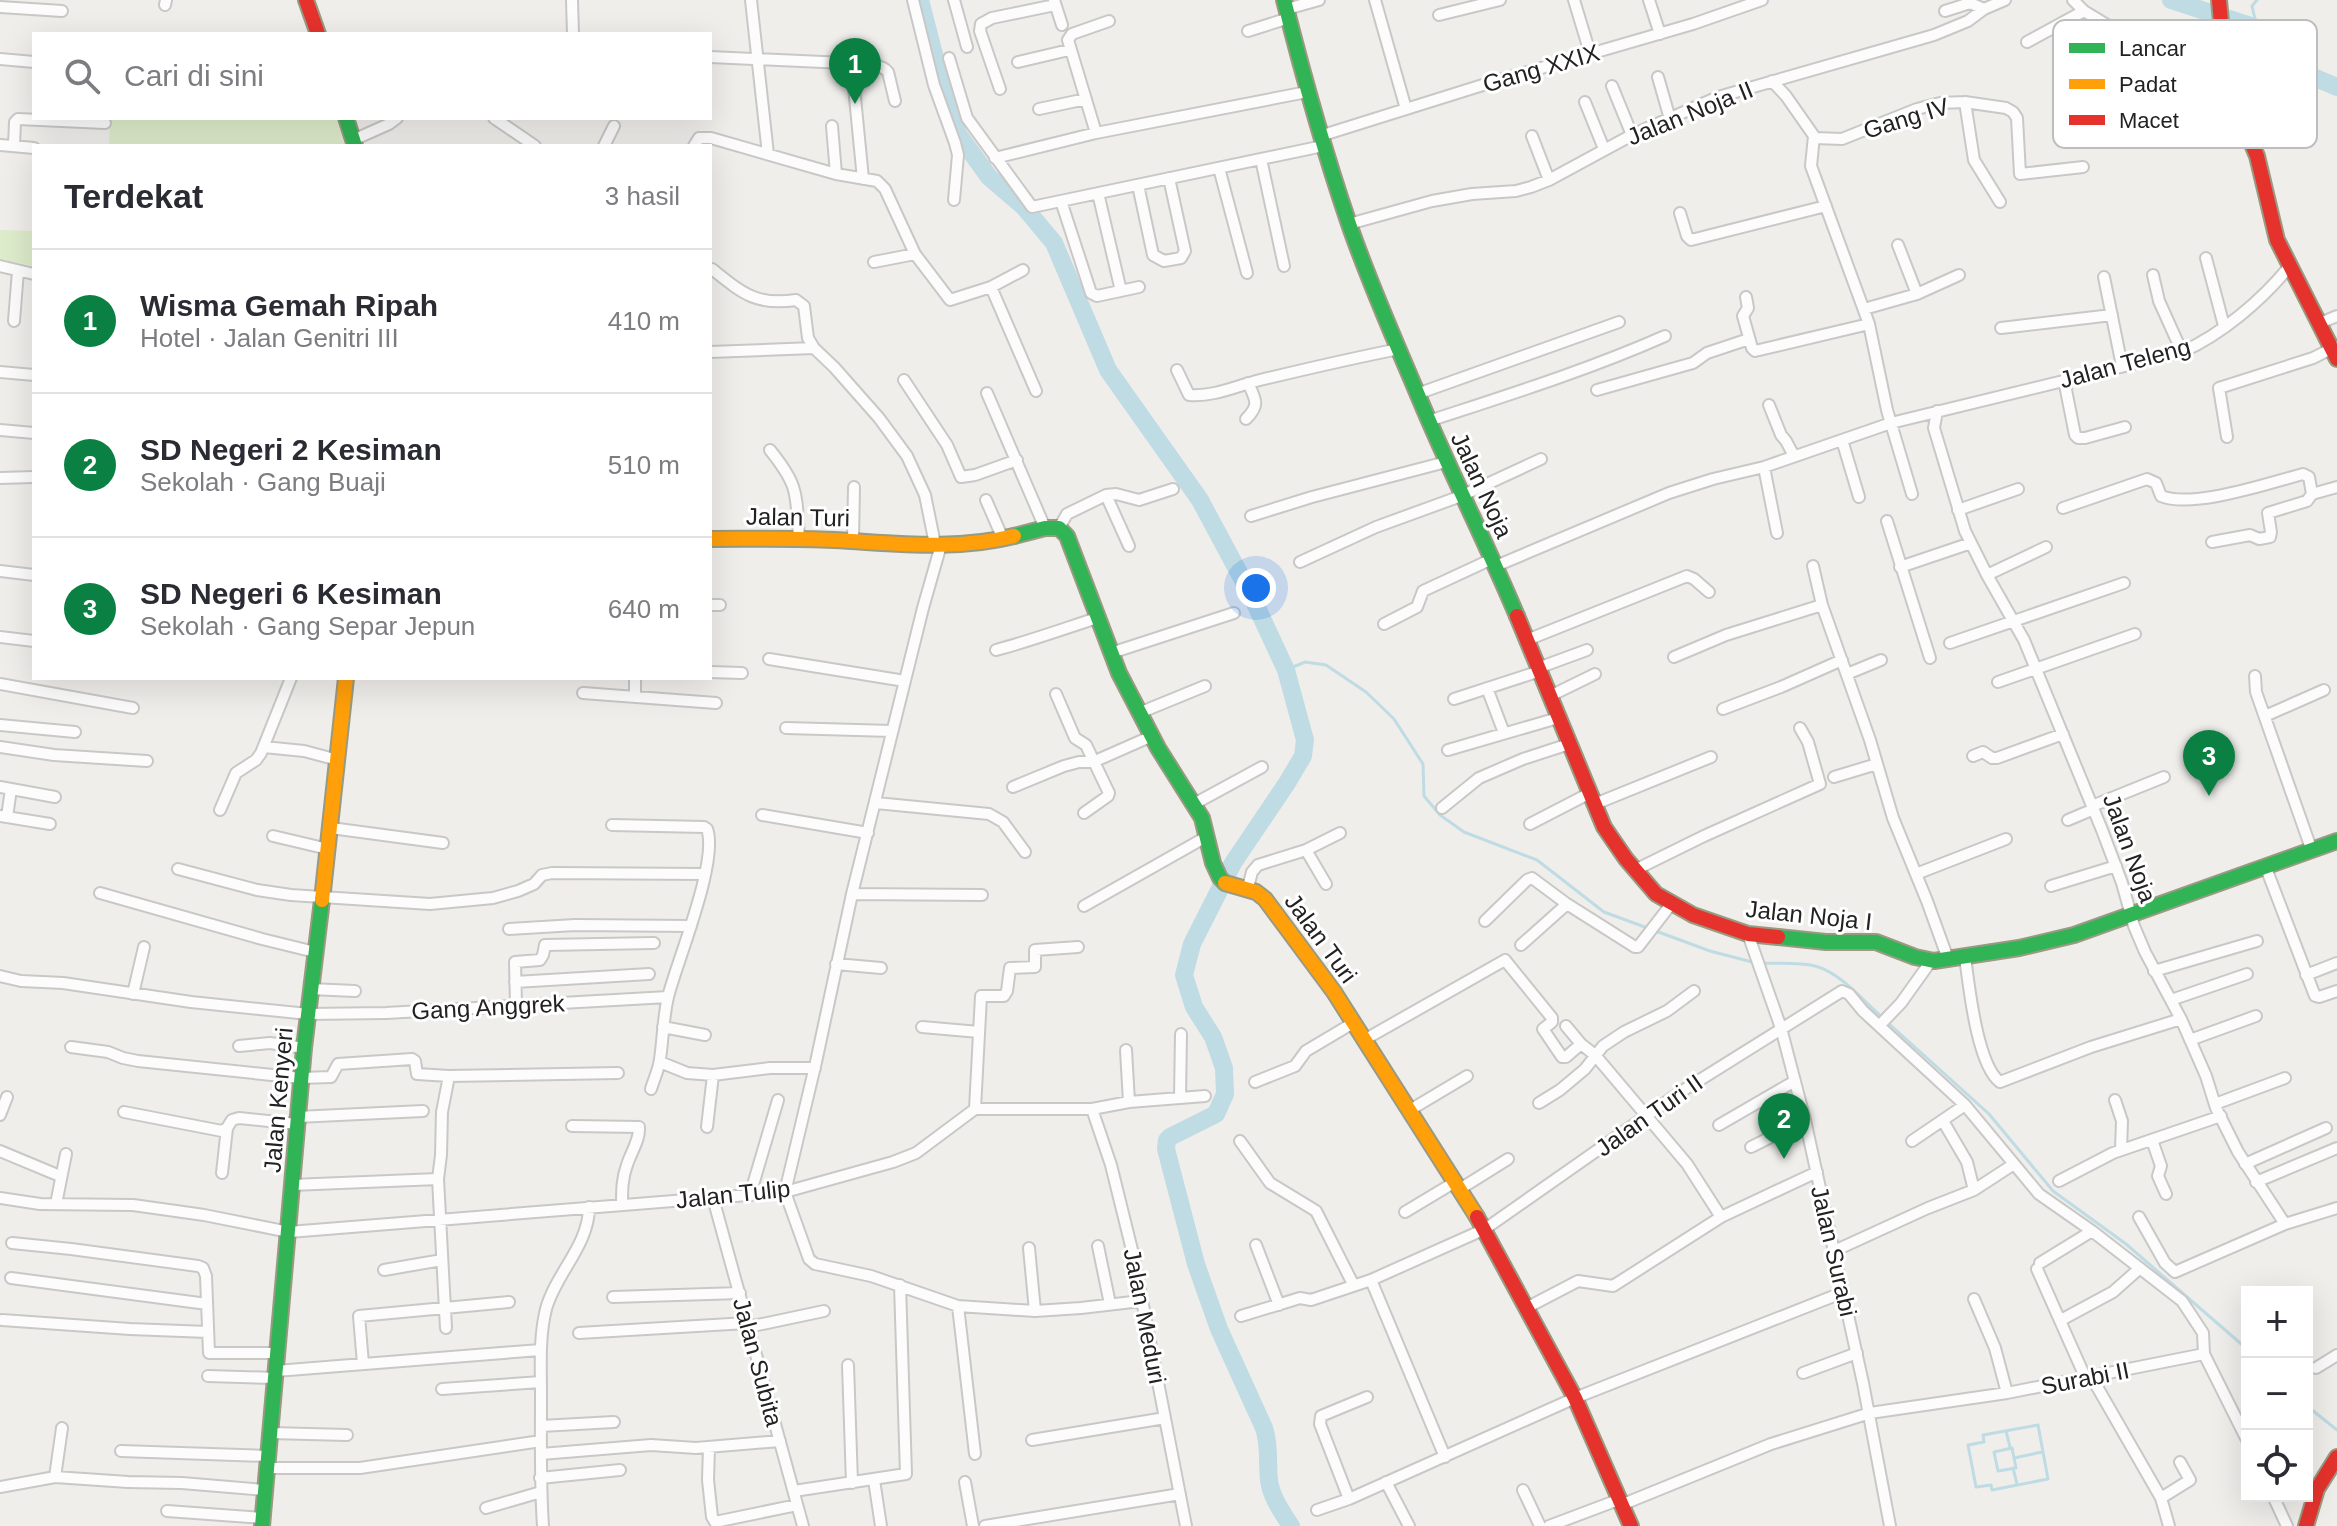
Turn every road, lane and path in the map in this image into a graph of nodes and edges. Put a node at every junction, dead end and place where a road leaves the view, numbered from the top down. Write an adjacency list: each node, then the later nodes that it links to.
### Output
1 (306, 0): 31 (street)
2 (572, 0): 32 (street)
3 (751, 0): 41 (street)
4 (913, 0): 90 (street)
5 (954, 0): 35 (street)
6 (1319, 0): 18 (street)
7 (1375, 0): 55 (street)
8 (1500, 0): 23 (street)
9 (1574, 0): 37 (street)
10 (1649, 0): 33 (street)
11 (1762, 0): 33 (street, Gang XXIX)
12 (2005, 0): 19 (street)
13 (2073, 0): 22 (street)
14 (2219, 0): 26 (street)
15 (1054, 2): 28 (street); 48 (street)
16 (1960, 3): 19 (street); 21 (street)
17 (0, 7): 20 (street)
18 (1286, 9): 30 (street); 49 (street, Jalan Noja)
19 (1984, 9): 46 (street)
20 (62, 11)
21 (1945, 11)
22 (2084, 11): 24 (street); 25 (street)
23 (1439, 15)
24 (2067, 20)
25 (2099, 20)
26 (2221, 20)
27 (1109, 21): 36 (street)
28 (1062, 25)
29 (2053, 28): 34 (street)
30 (1248, 31)
31 (317, 32)
32 (573, 32)
33 (1660, 34): 37 (street, Gang XXIX)
34 (2027, 42)
35 (967, 47)
36 (1069, 50): 43 (street); 50 (street)
37 (1590, 53): 55 (street, Gang XXIX)
38 (712, 57): 41 (street)
39 (949, 58): 80 (street)
40 (0, 59): 42 (street)
41 (759, 60): 44 (street); 79 (street)
42 (32, 62)
43 (1018, 62)
44 (852, 67): 51 (street); 86 (street)
45 (1658, 77): 56 (street)
46 (1772, 81): 56 (street, Jalan Noja II); 68 (street, Jalan Noja II)
47 (1612, 86): 66 (street)
48 (1000, 89)
49 (1307, 92): 65 (street); 69 (street, Jalan Noja)
50 (1086, 99): 54 (street); 65 (street)
51 (895, 101)
52 (1585, 102): 78 (street)
53 (1965, 102): 68 (street, Gang IV); 82 (street, Gang IV); 92 (street)
54 (1039, 109)
55 (1406, 109): 69 (street, Gang XXIX)
56 (1670, 119): 66 (street, Jalan Noja II)
57 (32, 120): 75 (street)
58 (40, 120): 62 (street)
59 (347, 120): 71 (street)
60 (394, 120): 71 (street)
61 (497, 120): 72 (street)
62 (105, 123)
63 (614, 126): 73 (street)
64 (832, 126): 84 (street)
65 (1096, 133): 80 (street)
66 (1632, 135): 78 (street, Jalan Noja II)
67 (1532, 136): 87 (street)
68 (1815, 138): 93 (street)
69 (1321, 141): 81 (street, Gang XXIX); 95 (street, Jalan Noja)
70 (696, 142): 79 (street)
71 (354, 143)
72 (532, 144)
73 (605, 144)
74 (0, 145): 75 (street)
75 (14, 146): 76 (street)
76 (32, 148)
77 (2254, 148): 102 (street)
78 (1604, 149): 87 (street, Jalan Noja II)
79 (768, 154): 84 (street)
80 (995, 158): 91 (street, Gang XXIX)
81 (1261, 159): 83 (street, Gang XXIX); 101 (street)
82 (2083, 167)
83 (1219, 168): 85 (street, Gang XXIX); 106 (street)
84 (836, 174): 86 (street)
85 (1169, 178): 88 (street, Gang XXIX); 88 (street)
86 (863, 179): 97 (street)
87 (1549, 180): 95 (street, Jalan Noja II)
88 (1138, 185): 89 (street, Gang XXIX)
89 (1098, 193): 91 (street, Gang XXIX); 113 (street)
90 (954, 200)
91 (1061, 201): 113 (street)
92 (2000, 202)
93 (1826, 206): 94 (street); 116 (street)
94 (1680, 213)
95 (1349, 224): 128 (street, Jalan Noja)
96 (1898, 245): 114 (street)
97 (915, 254): 99 (street); 111 (street)
98 (2206, 258): 123 (street)
99 (874, 262)
100 (0, 266): 105 (street)
101 (1284, 266)
102 (2289, 267): 121 (street); 123 (street, Jalan Teleng)
103 (712, 269): 127 (street)
104 (1023, 270): 111 (street)
105 (18, 271): 107 (street); 119 (street)
106 (1247, 273)
107 (32, 274)
108 (1959, 275): 114 (street)
109 (2153, 275): 131 (street)
110 (2104, 277): 117 (street)
111 (991, 287): 140 (street)
112 (1139, 287): 113 (street)
113 (1121, 291)
114 (1917, 294): 116 (street)
115 (1746, 297): 126 (street)
116 (1864, 309): 122 (street)
117 (2112, 315): 124 (street); 132 (street)
118 (2337, 316): 121 (street)
119 (14, 321)
120 (1619, 322): 142 (street)
121 (2320, 323): 129 (street)
122 (1869, 324): 126 (street); 148 (street)
123 (2224, 326): 131 (street, Jalan Teleng)
124 (2001, 328)
125 (1665, 336): 147 (street)
126 (1749, 339): 139 (street)
127 (814, 348): 130 (street); 185 (street)
128 (1399, 349): 138 (street); 142 (street, Jalan Noja)
129 (2335, 351): 153 (street)
130 (712, 352)
131 (2182, 352): 132 (street, Jalan Teleng)
132 (2122, 366): 137 (street, Jalan Teleng)
133 (1177, 370): 138 (street)
134 (0, 372): 135 (street)
135 (32, 375)
136 (904, 380): 158 (street)
137 (2064, 380): 144 (street, Jalan Teleng); 149 (street)
138 (1248, 383): 146 (street)
139 (1597, 390)
140 (1036, 391)
141 (987, 393): 158 (street)
142 (1417, 394): 147 (street, Jalan Noja)
143 (1769, 405): 156 (street)
144 (1937, 411): 145 (street, Jalan Noja); 150 (street, Jalan Noja)
145 (1916, 417): 148 (street, Jalan Noja); 150 (street)
146 (1246, 419)
147 (1429, 421): 159 (street, Jalan Noja)
148 (1891, 423): 154 (street, Jalan Noja); 167 (street)
149 (2125, 427)
150 (1934, 428): 174 (street, Jalan Noja)
151 (0, 430): 152 (street)
152 (32, 433)
153 (2227, 437)
154 (1842, 440): 156 (street, Jalan Noja); 171 (street)
155 (770, 450): 179 (street)
156 (1794, 456): 160 (street, Jalan Noja)
157 (1541, 459): 170 (street)
158 (1017, 460): 177 (street)
159 (1446, 462): 170 (street, Jalan Noja); 175 (street)
160 (1764, 467): 178 (street); 189 (street, Jalan Noja)
161 (32, 477): 162 (street)
162 (0, 478)
163 (854, 487): 182 (street)
164 (2337, 487): 168 (street)
165 (1173, 489): 169 (street)
166 (2018, 489): 174 (street)
167 (1912, 494)
168 (2312, 494): 173 (street); 183 (street)
169 (1106, 495): 177 (street); 186 (street)
170 (1461, 496): 188 (street); 189 (street, Jalan Noja)
171 (1859, 497)
172 (986, 500): 181 (street)
173 (2063, 508)
174 (1958, 510): 184 (street, Jalan Noja)
175 (1251, 516)
176 (1887, 521): 191 (street)
177 (1052, 528): 181 (street, Jalan Turi); 199 (street, Jalan Turi)
178 (1777, 533)
179 (799, 538): 180 (street, Jalan Turi); 182 (street, Jalan Turi)
180 (712, 539)
181 (1003, 539): 185 (street, Jalan Turi)
182 (853, 540): 185 (street, Jalan Turi)
183 (2212, 542)
184 (1971, 543): 191 (street); 194 (street, Jalan Noja)
185 (938, 544): 225 (street)
186 (1129, 546)
187 (2046, 547): 194 (street)
188 (1300, 562)
189 (1494, 563): 201 (street); 204 (street, Jalan Noja I)
190 (1813, 566): 197 (street)
191 (1900, 567): 211 (street)
192 (0, 571): 193 (street)
193 (32, 575)
194 (1987, 575): 200 (street, Jalan Noja)
195 (2124, 583): 200 (street)
196 (1709, 592): 204 (street)
197 (1822, 605): 210 (street); 213 (street)
198 (1234, 613): 209 (street)
199 (1097, 618): 207 (street); 209 (street, Jalan Turi)
200 (2014, 620): 206 (street); 215 (street, Jalan Noja)
201 (1384, 624)
202 (2135, 634): 215 (street)
203 (0, 637): 205 (street)
204 (1527, 640): 216 (street, Jalan Noja I)
205 (32, 641)
206 (1950, 643)
207 (996, 650)
208 (1587, 650): 216 (street)
209 (1111, 653): 239 (street, Jalan Turi)
210 (1674, 657)
211 (1930, 658)
212 (769, 659): 225 (street)
213 (1842, 660): 220 (street); 238 (street)
214 (1881, 660): 220 (street)
215 (2036, 668): 226 (street); 248 (street, Jalan Noja)
216 (1539, 669): 229 (street); 233 (street, Jalan Noja I)
217 (712, 672): 218 (street)
218 (742, 673)
219 (1595, 674): 233 (street)
220 (1847, 674): 259 (street)
221 (2255, 676): 240 (street)
222 (290, 680): 252 (street)
223 (346, 680): 256 (street, Jalan Kenyeri)
224 (635, 680): 234 (street)
225 (905, 681): 245 (street)
226 (1998, 682)
227 (0, 684): 237 (street)
228 (1205, 686): 239 (street)
229 (1487, 688): 235 (street); 247 (street)
230 (2324, 690): 240 (street)
231 (583, 693): 234 (street)
232 (1056, 694): 258 (street)
233 (1550, 696): 241 (street, Jalan Noja I)
234 (635, 697): 236 (street)
235 (1454, 699)
236 (716, 703)
237 (133, 708)
238 (1723, 709)
239 (1139, 713): 249 (street, Jalan Turi)
240 (2265, 716): 289 (street)
241 (1558, 718): 247 (street); 250 (street, Jalan Noja I)
242 (0, 725): 246 (street)
243 (786, 728): 245 (street)
244 (1800, 728): 294 (street)
245 (892, 731): 267 (street)
246 (75, 732)
247 (1504, 733): 253 (street)
248 (2063, 734): 254 (street); 270 (street, Jalan Noja)
249 (1152, 736): 258 (street); 268 (street, Jalan Turi)
250 (1569, 744): 266 (street, Jalan Noja I); 269 (street)
251 (0, 747): 257 (street)
252 (264, 747): 256 (street); 271 (street)
253 (1448, 750)
254 (1973, 756)
255 (1711, 757): 266 (street)
256 (338, 760): 279 (street, Jalan Kenyeri)
257 (147, 761)
258 (1093, 762): 263 (street); 272 (street)
259 (1877, 764): 261 (street); 296 (street)
260 (1262, 767): 268 (street)
261 (1834, 777)
262 (2164, 777): 270 (street)
263 (1013, 787)
264 (6, 788): 265 (street); 274 (street)
265 (55, 797)
266 (1593, 798): 277 (street); 294 (street, Jalan Noja I)
267 (876, 803): 280 (street); 290 (street)
268 (1194, 804): 283 (street, Jalan Turi)
269 (1442, 808)
270 (2093, 808): 275 (street); 291 (street, Jalan Noja)
271 (220, 810)
272 (1084, 813)
273 (762, 815): 280 (street)
274 (4, 817): 276 (street)
275 (2068, 820)
276 (50, 824)
277 (1530, 824)
278 (612, 825): 295 (street)
279 (331, 828): 286 (street); 287 (street, Jalan Kenyeri)
280 (868, 833): 301 (street)
281 (1340, 833): 288 (street)
282 (273, 836): 287 (street)
283 (1206, 837): 299 (street, Jalan Turi); 306 (street)
284 (2006, 839): 296 (street)
285 (2337, 841): 289 (street, Jalan Noja I)
286 (443, 843)
287 (328, 849): 303 (street, Jalan Kenyeri)
288 (1306, 850): 297 (street); 299 (street)
289 (2312, 851): 292 (street, Jalan Noja I)
290 (1025, 852)
291 (2116, 866): 298 (street); 307 (street, Jalan Noja)
292 (2266, 868): 307 (street, Jalan Noja I); 327 (street)
293 (178, 869): 303 (street)
294 (1635, 870): 304 (street, Jalan Noja I)
295 (704, 874): 303 (street); 309 (street)
296 (1916, 874): 319 (street)
297 (1326, 884)
298 (2051, 886)
299 (1241, 889): 341 (street, Jalan Turi)
300 (100, 893): 317 (street)
301 (852, 894): 302 (street); 322 (street)
302 (982, 895)
303 (322, 897): 317 (street, Jalan Kenyeri)
304 (1672, 903): 305 (street); 311 (street, Jalan Noja I)
305 (1567, 904): 308 (street); 314 (street)
306 (1084, 906)
307 (2131, 914): 318 (street, Jalan Noja I); 324 (street, Jalan Noja)
308 (1485, 921)
309 (691, 926): 310 (street); 335 (street)
310 (509, 929)
311 (1749, 939): 320 (street, Jalan Noja I); 346 (street, Jalan Surabi)
312 (2257, 941): 324 (street)
313 (654, 943): 329 (street)
314 (1521, 945)
315 (144, 947): 334 (street)
316 (1078, 947): 347 (street)
317 (315, 952): 330 (street, Jalan Kenyeri)
318 (1965, 957): 319 (street, Jalan Noja I); 340 (street)
319 (1948, 959): 320 (street, Jalan Noja I)
320 (1931, 961): 342 (street)
321 (2337, 963): 327 (street)
322 (836, 964): 323 (street); 359 (street)
323 (881, 968)
324 (2154, 971): 336 (street, Jalan Noja)
325 (649, 974): 329 (street)
326 (2247, 974): 336 (street)
327 (2306, 975): 333 (street)
328 (0, 976): 334 (street, Gang Anggrek)
329 (515, 982): 337 (street)
330 (310, 989): 331 (street); 338 (street, Jalan Kenyeri)
331 (355, 991)
332 (1694, 991): 357 (street)
333 (2337, 991)
334 (133, 994): 338 (street, Gang Anggrek)
335 (668, 997): 337 (street, Gang Anggrek); 344 (street)
336 (2171, 1000): 340 (street, Jalan Noja)
337 (516, 1005): 338 (street, Gang Anggrek)
338 (308, 1014): 355 (street, Jalan Kenyeri)
339 (2256, 1016): 351 (street)
340 (2181, 1019): 351 (street, Jalan Noja)
341 (1353, 1023): 350 (street, Jalan Turi); 367 (street)
342 (1880, 1025): 346 (street, Jalan Turi II); 377 (street)
343 (1566, 1026): 352 (street)
344 (663, 1027): 349 (street); 358 (street)
345 (922, 1027): 347 (street)
346 (1781, 1028): 366 (street, Jalan Surabi); 384 (street, Jalan Turi II)
347 (979, 1032): 378 (street)
348 (1181, 1034): 371 (street)
349 (705, 1035)
350 (1364, 1040): 352 (street); 380 (street, Jalan Turi)
351 (2190, 1040): 376 (street, Jalan Noja)
352 (1581, 1044): 357 (street)
353 (239, 1046): 355 (street)
354 (71, 1047): 364 (street)
355 (304, 1048): 364 (street, Jalan Kenyeri)
356 (1126, 1050): 374 (street)
357 (1595, 1055): 375 (street); 384 (street)
358 (660, 1062): 361 (street); 368 (street)
359 (815, 1068): 361 (street); 414 (street)
360 (618, 1073): 362 (street)
361 (713, 1075): 391 (street)
362 (449, 1076): 364 (street); 408 (street)
363 (1467, 1076): 380 (street)
364 (301, 1078): 387 (street, Jalan Kenyeri)
365 (2285, 1078): 376 (street)
366 (1795, 1081): 386 (street, Jalan Surabi); 389 (street)
367 (1255, 1082)
368 (651, 1089)
369 (1205, 1096): 371 (street)
370 (7, 1097): 383 (street)
371 (1180, 1097): 374 (street)
372 (778, 1100): 416 (street)
373 (2115, 1100): 399 (street)
374 (1129, 1102): 379 (street)
375 (1539, 1103)
376 (2215, 1104): 385 (street, Jalan Noja)
377 (1965, 1105): 388 (street); 403 (street)
378 (975, 1109): 379 (street); 414 (street, Jalan Tulip)
379 (1092, 1109): 447 (street, Jalan Meduri)
380 (1410, 1110): 412 (street, Jalan Turi)
381 (423, 1111): 387 (street)
382 (124, 1112): 392 (street)
383 (0, 1115)
384 (1646, 1116): 424 (street); 428 (street, Jalan Turi II)
385 (2221, 1116): 394 (street); 404 (street, Jalan Noja)
386 (1805, 1120): 397 (street); 405 (street, Jalan Surabi)
387 (297, 1121): 392 (street); 411 (street, Jalan Kenyeri)
388 (1943, 1121): 396 (street); 413 (street)
389 (1719, 1125)
390 (572, 1126): 420 (street)
391 (707, 1127)
392 (227, 1128): 406 (street)
393 (2326, 1128): 404 (street)
394 (2152, 1140): 399 (street); 415 (street)
395 (1240, 1141): 441 (street)
396 (1912, 1141)
397 (1751, 1147)
398 (2337, 1148): 410 (street)
399 (2121, 1149): 409 (street)
400 (0, 1151): 407 (street)
401 (66, 1154): 407 (street)
402 (1508, 1159): 412 (street)
403 (2014, 1164): 413 (street); 429 (street)
404 (2245, 1164): 410 (street, Jalan Noja)
405 (1817, 1172): 424 (street); 435 (street, Jalan Surabi)
406 (222, 1173)
407 (60, 1176): 419 (street)
408 (438, 1179): 411 (street); 426 (street)
409 (2059, 1181)
410 (2256, 1182): 427 (street, Jalan Noja)
411 (292, 1185): 430 (street, Jalan Kenyeri)
412 (1457, 1185): 423 (street); 428 (street, Jalan Turi)
413 (1974, 1190): 435 (street)
414 (785, 1192): 416 (street, Jalan Tulip); 442 (street)
415 (2166, 1194)
416 (750, 1195): 418 (street, Jalan Tulip)
417 (0, 1198): 419 (street, Jalan Tulip)
418 (713, 1198): 420 (street, Jalan Tulip); 444 (street, Jalan Subita)
419 (56, 1204): 430 (street, Jalan Tulip)
420 (622, 1204): 421 (street, Jalan Tulip)
421 (589, 1207): 426 (street, Jalan Tulip); 464 (street)
422 (2337, 1208): 427 (street)
423 (1405, 1212)
424 (1721, 1217): 454 (street)
425 (2139, 1217): 427 (street)
426 (439, 1219): 430 (street, Jalan Tulip); 436 (street)
427 (2285, 1224)
428 (1485, 1229): 440 (street, Jalan Turi II); 454 (street, Jalan Turi)
429 (2092, 1231): 437 (street); 459 (street)
430 (289, 1232): 465 (street, Jalan Kenyeri)
431 (12, 1243): 449 (street)
432 (1256, 1245): 451 (street)
433 (1098, 1246): 450 (street)
434 (1029, 1248): 456 (street)
435 (1834, 1251): 443 (street, Jalan Surabi)
436 (442, 1260): 438 (street); 453 (street)
437 (2140, 1268): 459 (street); 467 (street)
438 (384, 1270)
439 (11, 1278): 449 (street)
440 (1371, 1280): 441 (street, Jalan Turi II); 496 (street)
441 (1353, 1284): 451 (street, Jalan Turi II)
442 (900, 1285): 452 (street); 503 (street)
443 (1844, 1292): 466 (street, Jalan Surabi); 480 (street)
444 (740, 1293): 445 (street); 460 (street, Jalan Subita)
445 (613, 1297)
446 (1974, 1299): 478 (street)
447 (1141, 1301): 450 (street); 482 (street, Jalan Meduri)
448 (509, 1302): 453 (street)
449 (207, 1304): 462 (street)
450 (1110, 1304): 456 (street)
451 (1279, 1305): 457 (street, Jalan Turi II)
452 (958, 1306): 456 (street); 495 (street)
453 (445, 1308): 461 (street); 469 (street)
454 (1526, 1308): 480 (street, Jalan Turi)
455 (824, 1311): 460 (street)
456 (1035, 1311)
457 (1241, 1316)
458 (2, 1320): 462 (street)
459 (2061, 1320): 475 (street)
460 (748, 1325): 463 (street); 491 (street, Jalan Subita)
461 (446, 1328)
462 (208, 1332): 465 (street)
463 (579, 1333)
464 (540, 1350): 469 (street); 476 (street)
465 (278, 1353): 473 (street, Jalan Kenyeri)
466 (1857, 1353): 472 (street); 481 (street, Jalan Surabi)
467 (2204, 1354): 475 (street, Surabi II); 486 (street)
468 (2337, 1355): 471 (street)
469 (363, 1364): 473 (street)
470 (848, 1365): 506 (street)
471 (2316, 1368)
472 (1803, 1373)
473 (276, 1374): 474 (street); 487 (street, Jalan Kenyeri)
474 (208, 1376)
475 (2089, 1378): 478 (street, Surabi II); 513 (street)
476 (541, 1382): 477 (street); 484 (street)
477 (442, 1389)
478 (2007, 1393): 481 (street, Surabi II)
479 (1367, 1397): 514 (street)
480 (1575, 1398): 496 (street); 515 (street, Jalan Turi)
481 (1870, 1413): 515 (street, Surabi II); 532 (street, Jalan Surabi)
482 (1165, 1418): 489 (street); 512 (street, Jalan Meduri)
483 (614, 1422): 484 (street)
484 (541, 1426): 490 (street)
485 (62, 1428): 501 (street)
486 (2242, 1430)
487 (270, 1433): 488 (street); 498 (street, Jalan Kenyeri)
488 (347, 1435)
489 (1032, 1440)
490 (541, 1441): 494 (street); 498 (street)
491 (780, 1441): 492 (street); 510 (street, Jalan Subita)
492 (709, 1447): 494 (street); 517 (street)
493 (121, 1451): 498 (street)
494 (541, 1454): 502 (street)
495 (975, 1454)
496 (1445, 1457): 505 (street)
497 (2337, 1457): 535 (street)
498 (267, 1462): 508 (street, Jalan Kenyeri)
499 (2180, 1462): 513 (street)
500 (620, 1470): 502 (street)
501 (55, 1477): 507 (street); 508 (street)
502 (540, 1478): 511 (street)
503 (874, 1480): 506 (street); 524 (street)
504 (965, 1482): 525 (street)
505 (1386, 1482): 514 (street); 528 (street)
506 (852, 1483): 510 (street)
507 (0, 1487)
508 (264, 1490): 521 (street, Jalan Kenyeri)
509 (1523, 1490): 529 (street)
510 (794, 1491): 517 (street, Jalan Subita)
511 (541, 1492): 518 (street); 522 (street)
512 (1180, 1494): 526 (street); 527 (street, Jalan Meduri)
513 (2161, 1498): 533 (street)
514 (1349, 1499): 519 (street)
515 (1619, 1502): 530 (street, Surabi II); 531 (street, Jalan Turi)
516 (2276, 1502): 534 (street)
517 (797, 1505): 523 (street, Jalan Subita)
518 (486, 1508)
519 (1317, 1510)
520 (167, 1511): 521 (street)
521 (262, 1522)
522 (543, 1526)
523 (803, 1526)
524 (881, 1526)
525 (973, 1526)
526 (985, 1526)
527 (1186, 1526)
528 (1409, 1526)
529 (1540, 1526)
530 (1549, 1526)
531 (1631, 1526)
532 (1890, 1526)
533 (2169, 1526)
534 (2287, 1526)
535 (2306, 1526)

